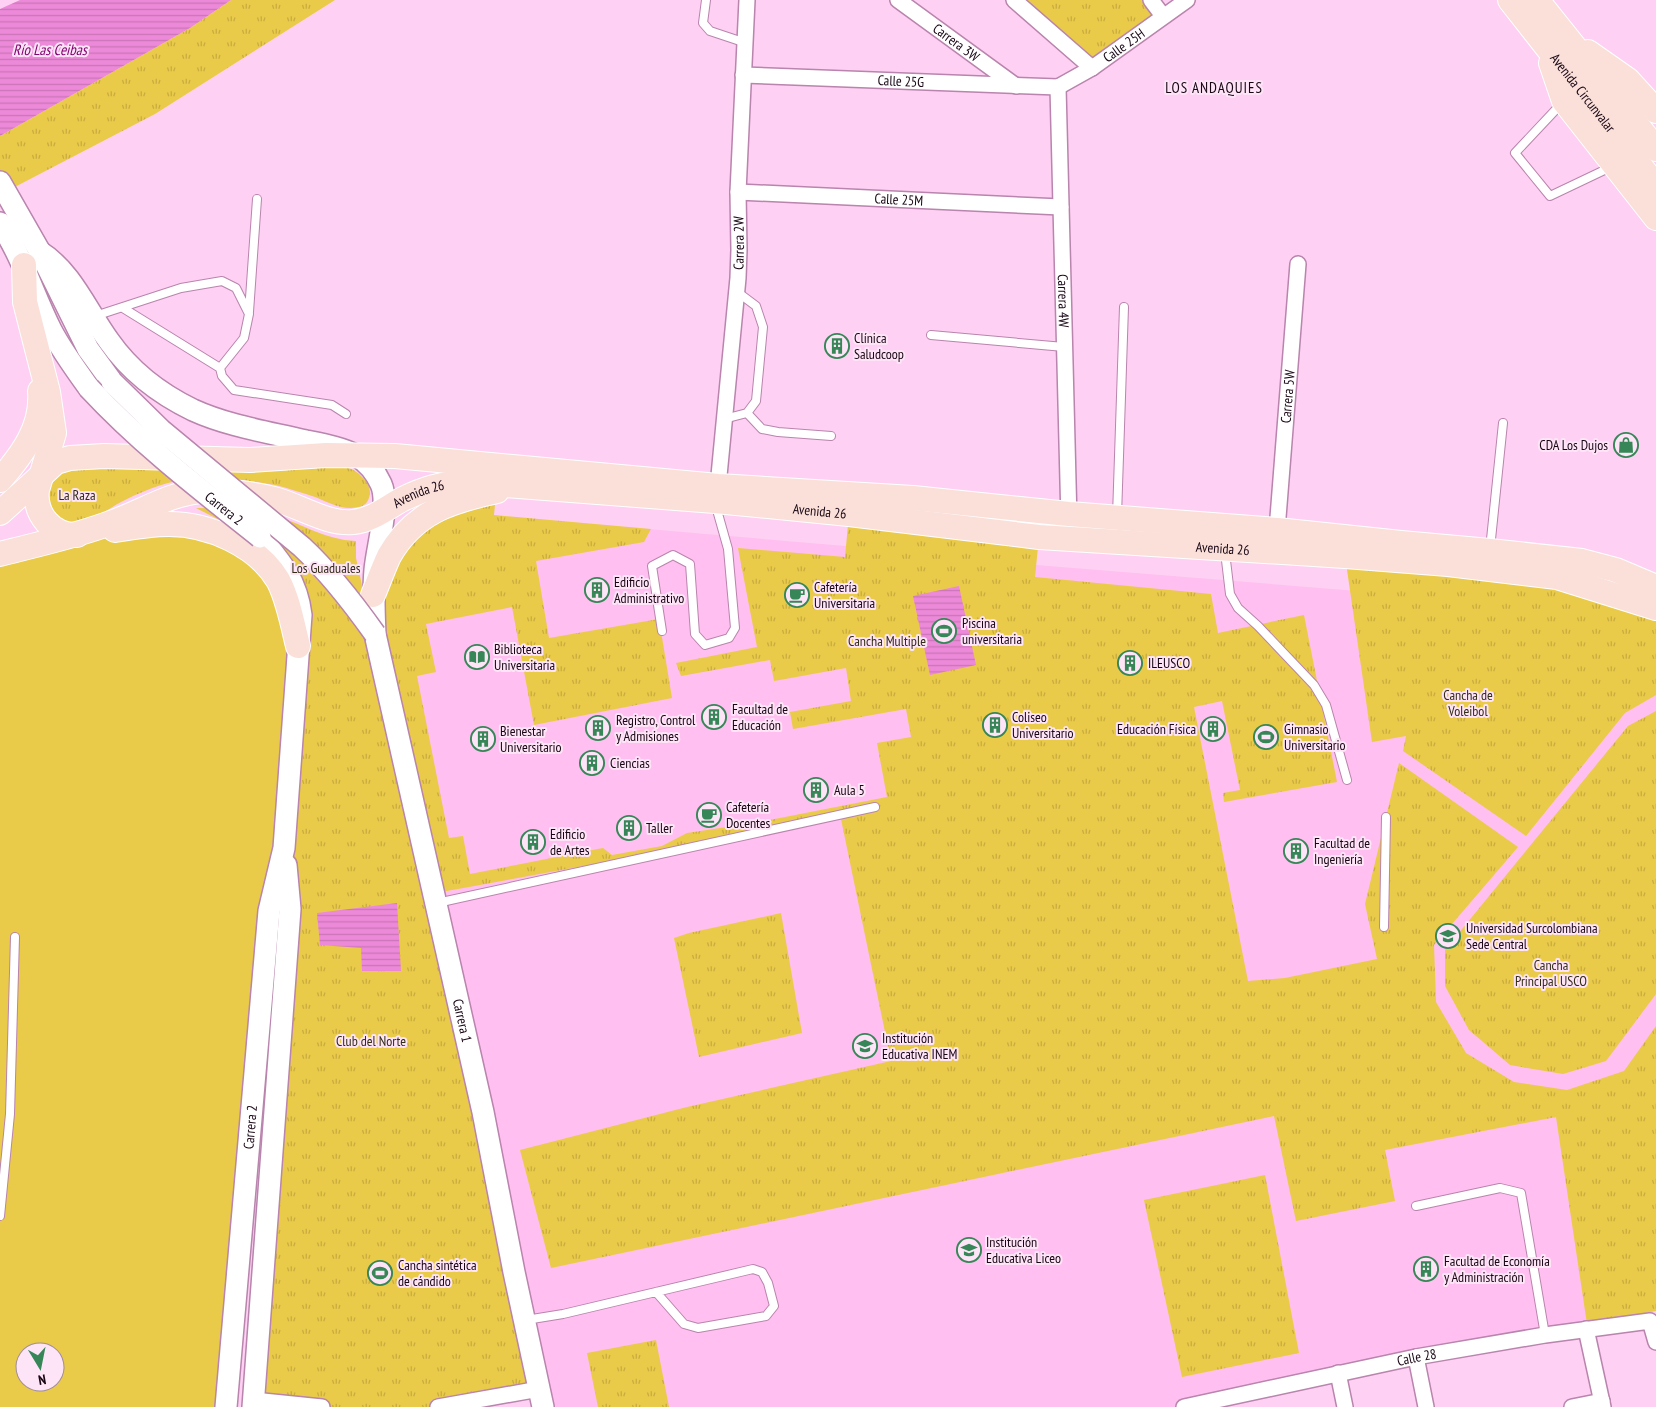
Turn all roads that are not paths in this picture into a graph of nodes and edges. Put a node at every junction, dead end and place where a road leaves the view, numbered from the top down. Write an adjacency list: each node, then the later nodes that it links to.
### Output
1 (706, 0): 11 (lane)
2 (747, 0): 11 (street, Carrera 2W)
3 (898, 0): 14 (street, Carrera 3W)
4 (1014, 0): 12 (street)
5 (1151, 0): 9 (street)
6 (1187, 0): 9 (street, Calle 25H)
7 (1510, 0): 10 (main road, Avenida Circunvalar)
8 (1538, 0): 10 (main road, Avenida Circunvalar)
9 (1164, 16): 12 (street, Calle 25H)
10 (1553, 39): 16 (main road); 17 (main road); 18 (main road, Avenida Circunvalar); 21 (main road, Avenida Circunvalar)
11 (746, 43): 13 (street, Carrera 2W)
12 (1092, 68): 15 (street, Calle 25H)
13 (743, 75): 14 (street, Calle 25G); 22 (street, Carrera 2W)
14 (1016, 86): 15 (street, Calle 25G)
15 (1058, 88): 24 (street, Carrera 4W)
16 (1564, 101): 19 (main road); 19 (lane)
17 (1655, 110)
18 (1656, 149)
19 (1615, 166): 25 (main road)
20 (0, 182): 27 (main road, Carrera 2)
21 (1656, 186)
22 (738, 192): 24 (street, Calle 25M); 29 (street, Carrera 2W)
23 (256, 199): 32 (lane)
24 (1061, 207): 36 (street, Carrera 4W)
25 (1656, 218)
26 (0, 223): 27 (main road, Carrera 2)
27 (32, 258): 33 (main road); 35 (main road); 62 (main road, Carrera 2, bridge); 63 (main road, Carrera 2, bridge)
28 (1298, 264): 52 (street, Carrera 5W)
29 (736, 291): 38 (lane); 40 (street, Carrera 2W)
30 (1124, 307): 51 (lane)
31 (123, 308): 32 (lane); 33 (lane); 37 (lane)
32 (249, 314): 37 (lane)
33 (93, 317): 43 (main road)
34 (931, 335): 36 (lane)
35 (36, 345): 44 (main road); 45 (main road)
36 (1064, 347): 50 (street, Carrera 4W)
37 (220, 368): 39 (lane)
38 (747, 413): 40 (lane); 42 (lane)
39 (346, 414)
40 (724, 419): 47 (street, Carrera 2W)
41 (1503, 424): 56 (lane)
42 (831, 436)
43 (355, 455): 44 (main road, Avenida 26); 47 (main road, Avenida 26); 48 (main road)
44 (43, 472): 49 (main road, Avenida 26); 53 (main road)
45 (0, 480)
46 (524, 486): 47 (main road, Avenida 26); 48 (main road, Avenida 26); 59 (main road)
47 (716, 493): 50 (main road, Avenida 26); 55 (main road, Avenida 26); 61 (lane)
48 (384, 511): 53 (main road, Avenida 26); 59 (main road)
49 (0, 513)
50 (1069, 514): 51 (main road, Avenida 26); 55 (street, Carrera 4W)
51 (1117, 518): 54 (main road, Avenida 26)
52 (1276, 530): 54 (main road, Avenida 26); 56 (main road, Avenida 26)
53 (70, 536): 57 (main road, Avenida 26); 63 (main road)
54 (1224, 537): 55 (main road, Avenida 26); 60 (main road, Avenida 26); 64 (lane)
55 (1069, 539)
56 (1490, 551): 58 (main road, Avenida 26)
57 (0, 554)
58 (1656, 587)
59 (373, 595): 62 (main road)
60 (1656, 608)
61 (662, 631)
62 (375, 634): 68 (main road, Carrera 1)
63 (298, 646): 67 (main road, Carrera 2)
64 (1347, 780)
65 (875, 808): 68 (lane)
66 (1386, 817): 69 (lane)
67 (284, 848): 81 (main road, Carrera 2); 83 (main road, Carrera 2)
68 (435, 904): 74 (main road, Carrera 1)
69 (1384, 927)
70 (15, 937): 72 (lane)
71 (1416, 1206): 76 (lane)
72 (0, 1216)
73 (656, 1292): 73 (lane); 74 (lane)
74 (524, 1321): 80 (main road, Carrera 1)
75 (1586, 1329): 76 (street, Calle 28); 77 (street, Calle 28); 82 (street)
76 (1545, 1335): 78 (street, Calle 28)
77 (1656, 1342)
78 (1416, 1357): 79 (street, Calle 28); 88 (street)
79 (1338, 1373): 86 (street, Calle 28); 87 (street)
80 (541, 1398): 85 (street)
81 (253, 1404): 84 (street)
82 (1603, 1404): 89 (street)
83 (226, 1407)
84 (322, 1407)
85 (438, 1407)
86 (1185, 1407)
87 (1345, 1407)
88 (1426, 1407)
89 (1572, 1407)

